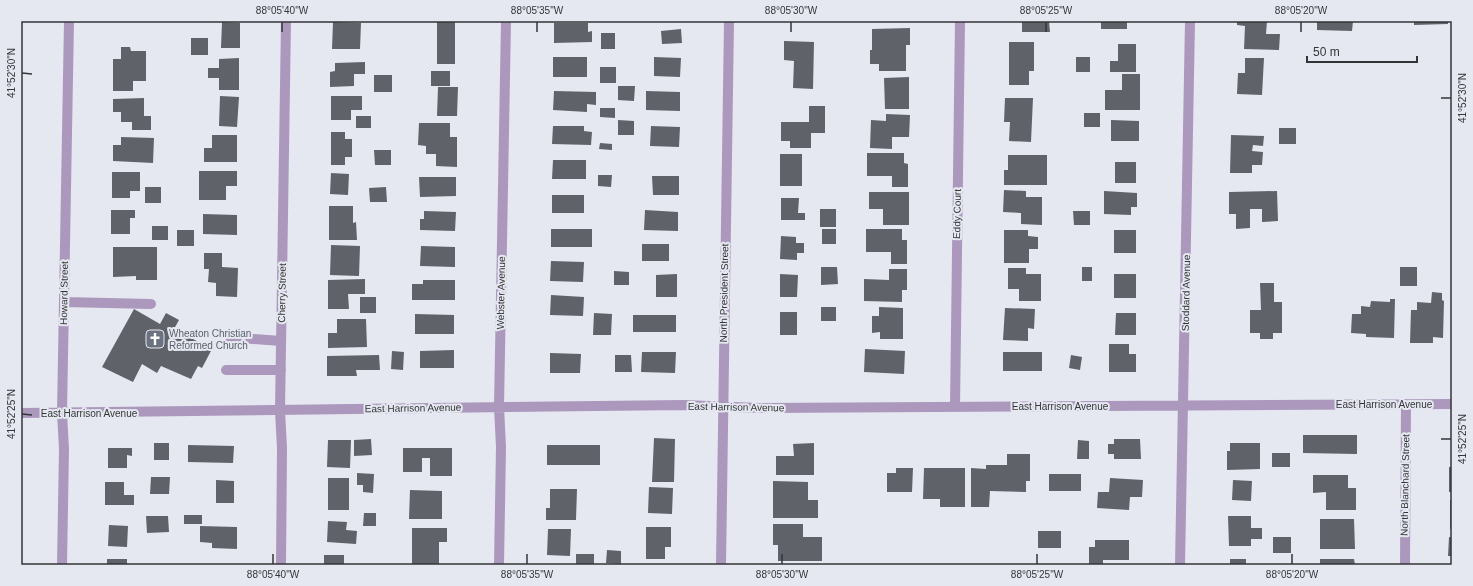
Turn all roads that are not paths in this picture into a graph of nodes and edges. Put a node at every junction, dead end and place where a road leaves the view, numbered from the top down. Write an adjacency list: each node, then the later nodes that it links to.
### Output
1 (69, 21): 7 (street, Howard Street)
2 (286, 21): 10 (street, Cherry Street)
3 (506, 21): 16 (street, Webster Avenue)
4 (729, 21): 17 (street, North President Street)
5 (960, 21): 18 (street, Eddy Court)
6 (1190, 21): 15 (street, Stoddard Avenue)
7 (64, 302): 8 (street); 21 (street, Howard Street)
8 (151, 304)
9 (227, 337): 10 (street)
10 (281, 341): 12 (street, Cherry Street)
11 (226, 370): 12 (street)
12 (281, 370): 19 (street, Cherry Street)
13 (1406, 404): 14 (street, East Harrison Avenue); 15 (street, East Harrison Avenue); 27 (street, North Blanchard Street)
14 (1452, 404)
15 (1184, 405): 18 (street, East Harrison Avenue); 26 (street, Stoddard Avenue)
16 (500, 407): 17 (street, East Harrison Avenue); 19 (street, East Harrison Avenue); 24 (street, Webster Avenue)
17 (722, 407): 18 (street, East Harrison Avenue); 25 (street, North President Street)
18 (955, 407)
19 (280, 411): 21 (street, East Harrison Avenue); 23 (street, Cherry Street)
20 (21, 413): 21 (street, East Harrison Avenue)
21 (62, 413): 22 (street, Howard Street)
22 (62, 565)
23 (281, 565)
24 (499, 565)
25 (721, 565)
26 (1180, 565)
27 (1405, 565)

